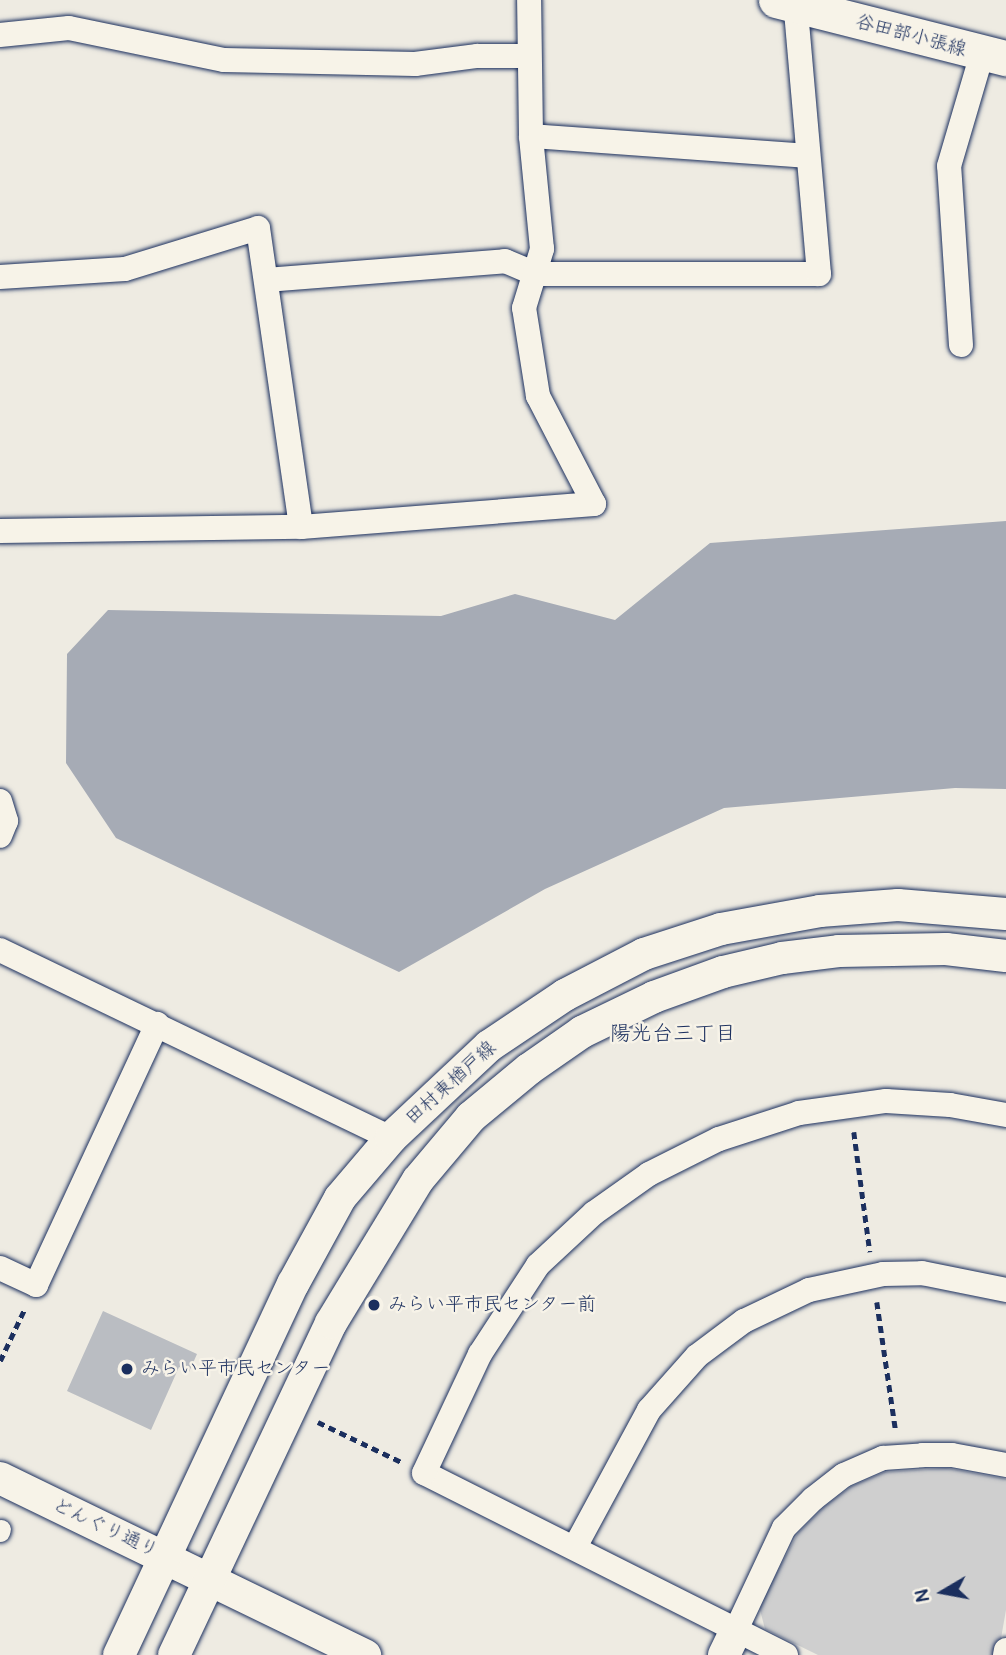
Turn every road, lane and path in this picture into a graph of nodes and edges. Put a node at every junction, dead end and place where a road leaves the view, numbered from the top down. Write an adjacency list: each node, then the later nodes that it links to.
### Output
1 (529, 0): 5 (street)
2 (789, 2): 4 (main road, 谷田部小張線); 7 (street)
3 (0, 34): 5 (street)
4 (994, 56): 11 (street)
5 (529, 57): 6 (street)
6 (531, 136): 7 (street); 8 (street)
7 (807, 156): 8 (street)
8 (536, 274): 10 (street); 12 (street)
9 (0, 277): 10 (street)
10 (266, 280): 12 (street)
11 (961, 345)
12 (301, 527): 13 (street)
13 (0, 531)
14 (0, 801): 15 (street)
15 (0, 836)
16 (1006, 914): 21 (street, 田村東楢戸線)
17 (0, 950): 19 (street)
18 (1006, 956): 32 (street, 田村東楢戸線)
19 (156, 1024): 21 (street); 23 (street)
20 (1006, 1115): 28 (street)
21 (391, 1138): 31 (street, 田村東楢戸線)
22 (0, 1268): 23 (street)
23 (36, 1285): 25 (path)
24 (1006, 1290): 30 (street)
25 (0, 1361)
26 (318, 1422): 28 (path)
27 (1006, 1465): 33 (street)
28 (424, 1473): 30 (street)
29 (0, 1478): 31 (street, どんぐり通り)
30 (575, 1548): 33 (street)
31 (165, 1556): 32 (street, どんぐり通り); 35 (street, 田村東楢戸線)
32 (210, 1579): 36 (street, 田村東楢戸線); 37 (street, どんぐり通り)
33 (729, 1644): 38 (street)
34 (1006, 1650): 39 (street)
35 (119, 1655)
36 (174, 1655)
37 (365, 1655)
38 (786, 1655)
39 (1005, 1655)

